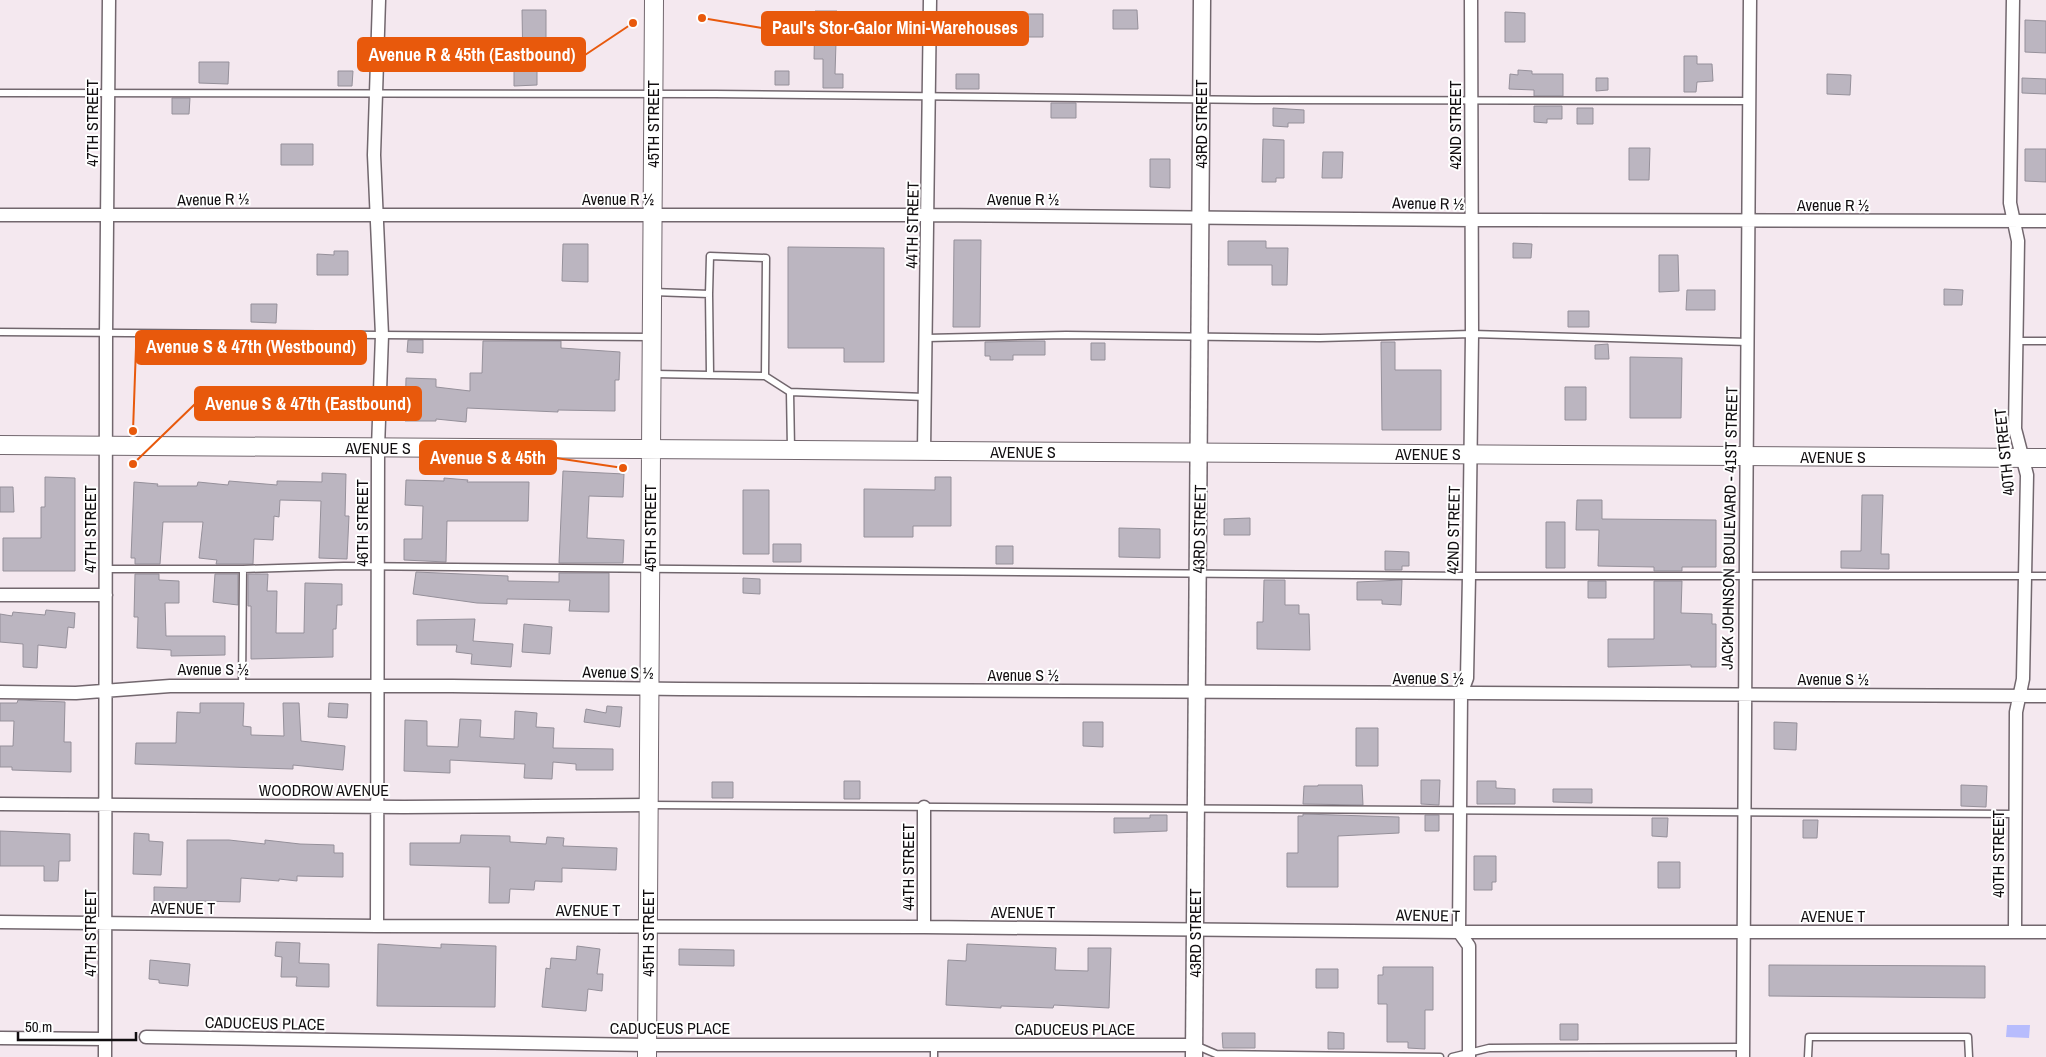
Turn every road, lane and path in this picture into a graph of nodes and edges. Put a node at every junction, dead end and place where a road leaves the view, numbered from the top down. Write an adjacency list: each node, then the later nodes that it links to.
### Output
1 (110, 0): 10 (street, 47TH STREET)
2 (379, 0): 11 (street, 46TH STREET)
3 (654, 0): 12 (main road, 45TH STREET)
4 (930, 0): 13 (street, 44TH STREET)
5 (1202, 0): 14 (street, 43RD STREET)
6 (1471, 0): 15 (street, 42ND STREET)
7 (1750, 0): 16 (street, JACK JOHNSON BOULEVARD - 41ST STREET)
8 (2013, 0): 24 (street, 40TH STREET)
9 (0, 93): 10 (lane)
10 (109, 94): 11 (lane); 22 (street, 47TH STREET)
11 (375, 94): 12 (lane); 17 (street, 46TH STREET)
12 (653, 94): 13 (lane); 20 (main road, 45TH STREET)
13 (930, 96): 14 (lane); 18 (street, 44TH STREET)
14 (1201, 98): 15 (lane); 21 (street, 43RD STREET)
15 (1472, 101): 16 (lane); 23 (street, 42ND STREET)
16 (1749, 101): 26 (street, JACK JOHNSON BOULEVARD - 41ST STREET)
17 (376, 214): 20 (street, Avenue R ½); 22 (street, Avenue R ½); 33 (street, 46TH STREET)
18 (928, 214): 20 (street, Avenue R ½); 21 (street, Avenue R ½); 35 (street, 44TH STREET)
19 (0, 215): 22 (street, Avenue R ½)
20 (652, 215): 27 (main road, 45TH STREET)
21 (1201, 216): 23 (street, Avenue R ½); 32 (street, 43RD STREET)
22 (108, 217): 30 (street, 47TH STREET)
23 (1472, 220): 26 (street, Avenue R ½); 31 (street, 42ND STREET)
24 (2014, 221): 25 (street, Avenue R ½); 26 (street, Avenue R ½); 36 (street, 40TH STREET)
25 (2046, 221)
26 (1750, 222): 38 (street, JACK JOHNSON BOULEVARD - 41ST STREET)
27 (652, 292): 28 (lane); 34 (main road, 45TH STREET)
28 (709, 294): 40 (lane); 41 (lane)
29 (0, 332): 30 (lane)
30 (106, 334): 33 (lane); 45 (street, 47TH STREET)
31 (1472, 334): 32 (lane); 38 (lane); 51 (street, 42ND STREET)
32 (1201, 335): 35 (lane); 50 (street, 43RD STREET)
33 (382, 336): 34 (lane); 46 (street, 46TH STREET)
34 (652, 336): 39 (main road, 45TH STREET)
35 (926, 338): 43 (street, 44TH STREET)
36 (2015, 341): 37 (lane); 53 (street, 40TH STREET)
37 (2046, 341)
38 (1748, 342): 52 (street, JACK JOHNSON BOULEVARD - 41ST STREET)
39 (651, 374): 40 (lane); 47 (main road, 45TH STREET)
40 (710, 374): 41 (lane)
41 (765, 376): 42 (lane)
42 (790, 392): 43 (lane); 48 (lane)
43 (926, 397): 49 (street, 44TH STREET)
44 (0, 445): 45 (main road, AVENUE S)
45 (106, 446): 46 (main road, AVENUE S); 56 (street, 47TH STREET)
46 (378, 448): 47 (main road, AVENUE S); 55 (street, 46TH STREET)
47 (651, 450): 48 (main road, AVENUE S); 58 (main road, 45TH STREET)
48 (791, 451): 49 (main road, AVENUE S)
49 (924, 452): 50 (main road, AVENUE S)
50 (1200, 453): 51 (main road, AVENUE S); 59 (street, 43RD STREET)
51 (1470, 455): 52 (main road, AVENUE S); 60 (street, 42ND STREET)
52 (1745, 456): 53 (main road, AVENUE S); 61 (street, JACK JOHNSON BOULEVARD - 41ST STREET)
53 (2022, 458): 54 (main road, AVENUE S); 62 (street, 40TH STREET)
54 (2046, 458)
55 (378, 567): 57 (lane); 58 (lane); 67 (street, 46TH STREET)
56 (106, 569): 57 (lane); 65 (street, 47TH STREET)
57 (243, 569): 66 (lane)
58 (650, 570): 59 (lane); 68 (main road, 45TH STREET)
59 (1198, 572): 60 (lane); 71 (street, 43RD STREET)
60 (1469, 576): 61 (lane); 72 (street, 42ND STREET)
61 (1744, 576): 62 (lane); 74 (street, JACK JOHNSON BOULEVARD - 41ST STREET)
62 (2026, 576): 63 (lane); 73 (street, 40TH STREET)
63 (2046, 576)
64 (0, 595): 65 (street)
65 (106, 595): 69 (street, 47TH STREET)
66 (242, 686): 67 (street, Avenue S ½); 69 (street, Avenue S ½)
67 (378, 686): 68 (street, Avenue S ½); 79 (street, 46TH STREET)
68 (650, 689): 71 (street, Avenue S ½); 78 (main road, 45TH STREET)
69 (106, 691): 70 (street, Avenue S ½); 77 (street, 47TH STREET)
70 (0, 692)
71 (1197, 692): 72 (street, Avenue S ½); 81 (street, 43RD STREET)
72 (1461, 694): 74 (street, Avenue S ½); 82 (street, 42ND STREET)
73 (2019, 695): 74 (street, Avenue S ½); 75 (street, Avenue S ½); 84 (street, 40TH STREET)
74 (1744, 696): 83 (street, JACK JOHNSON BOULEVARD - 41ST STREET)
75 (2046, 696)
76 (0, 804): 77 (street, WOODROW AVENUE)
77 (106, 805): 79 (street, WOODROW AVENUE); 86 (street, 47TH STREET)
78 (649, 805): 79 (street, WOODROW AVENUE); 80 (lane); 88 (main road, 45TH STREET)
79 (377, 807): 87 (street, 46TH STREET)
80 (924, 807): 81 (lane); 89 (street, 44TH STREET)
81 (1196, 808): 82 (lane); 90 (street, 43RD STREET)
82 (1460, 810): 83 (lane); 91 (street, 42ND STREET)
83 (1743, 812): 84 (lane); 94 (street, JACK JOHNSON BOULEVARD - 41ST STREET)
84 (2014, 814): 92 (street, 40TH STREET)
85 (0, 922): 86 (street, AVENUE T)
86 (106, 924): 87 (street, AVENUE T); 97 (street, 47TH STREET)
87 (377, 926): 88 (street, AVENUE T)
88 (648, 926): 89 (street, AVENUE T); 98 (main road, 45TH STREET)
89 (924, 927): 90 (street, AVENUE T)
90 (1195, 929): 91 (street, AVENUE T); 100 (street, 43RD STREET)
91 (1459, 932): 94 (street, AVENUE T); 102 (street, 42ND STREET)
92 (2015, 932): 93 (street, AVENUE T); 94 (street, AVENUE T)
93 (2046, 932)
94 (1743, 933): 101 (street, JACK JOHNSON BOULEVARD - 41ST STREET)
95 (146, 1037): 98 (street, CADUCEUS PLACE)
96 (0, 1038): 97 (street)
97 (105, 1038): 103 (street, 47TH STREET)
98 (647, 1051): 99 (street, CADUCEUS PLACE)
99 (934, 1051): 100 (street, CADUCEUS PLACE)
100 (1194, 1051): 104 (lane)
101 (1743, 1052): 102 (lane)
102 (1469, 1055): 105 (lane)
103 (105, 1057)
104 (1440, 1057)
105 (1452, 1057)
106 (1808, 1057): 107 (lane)
107 (1968, 1057)

